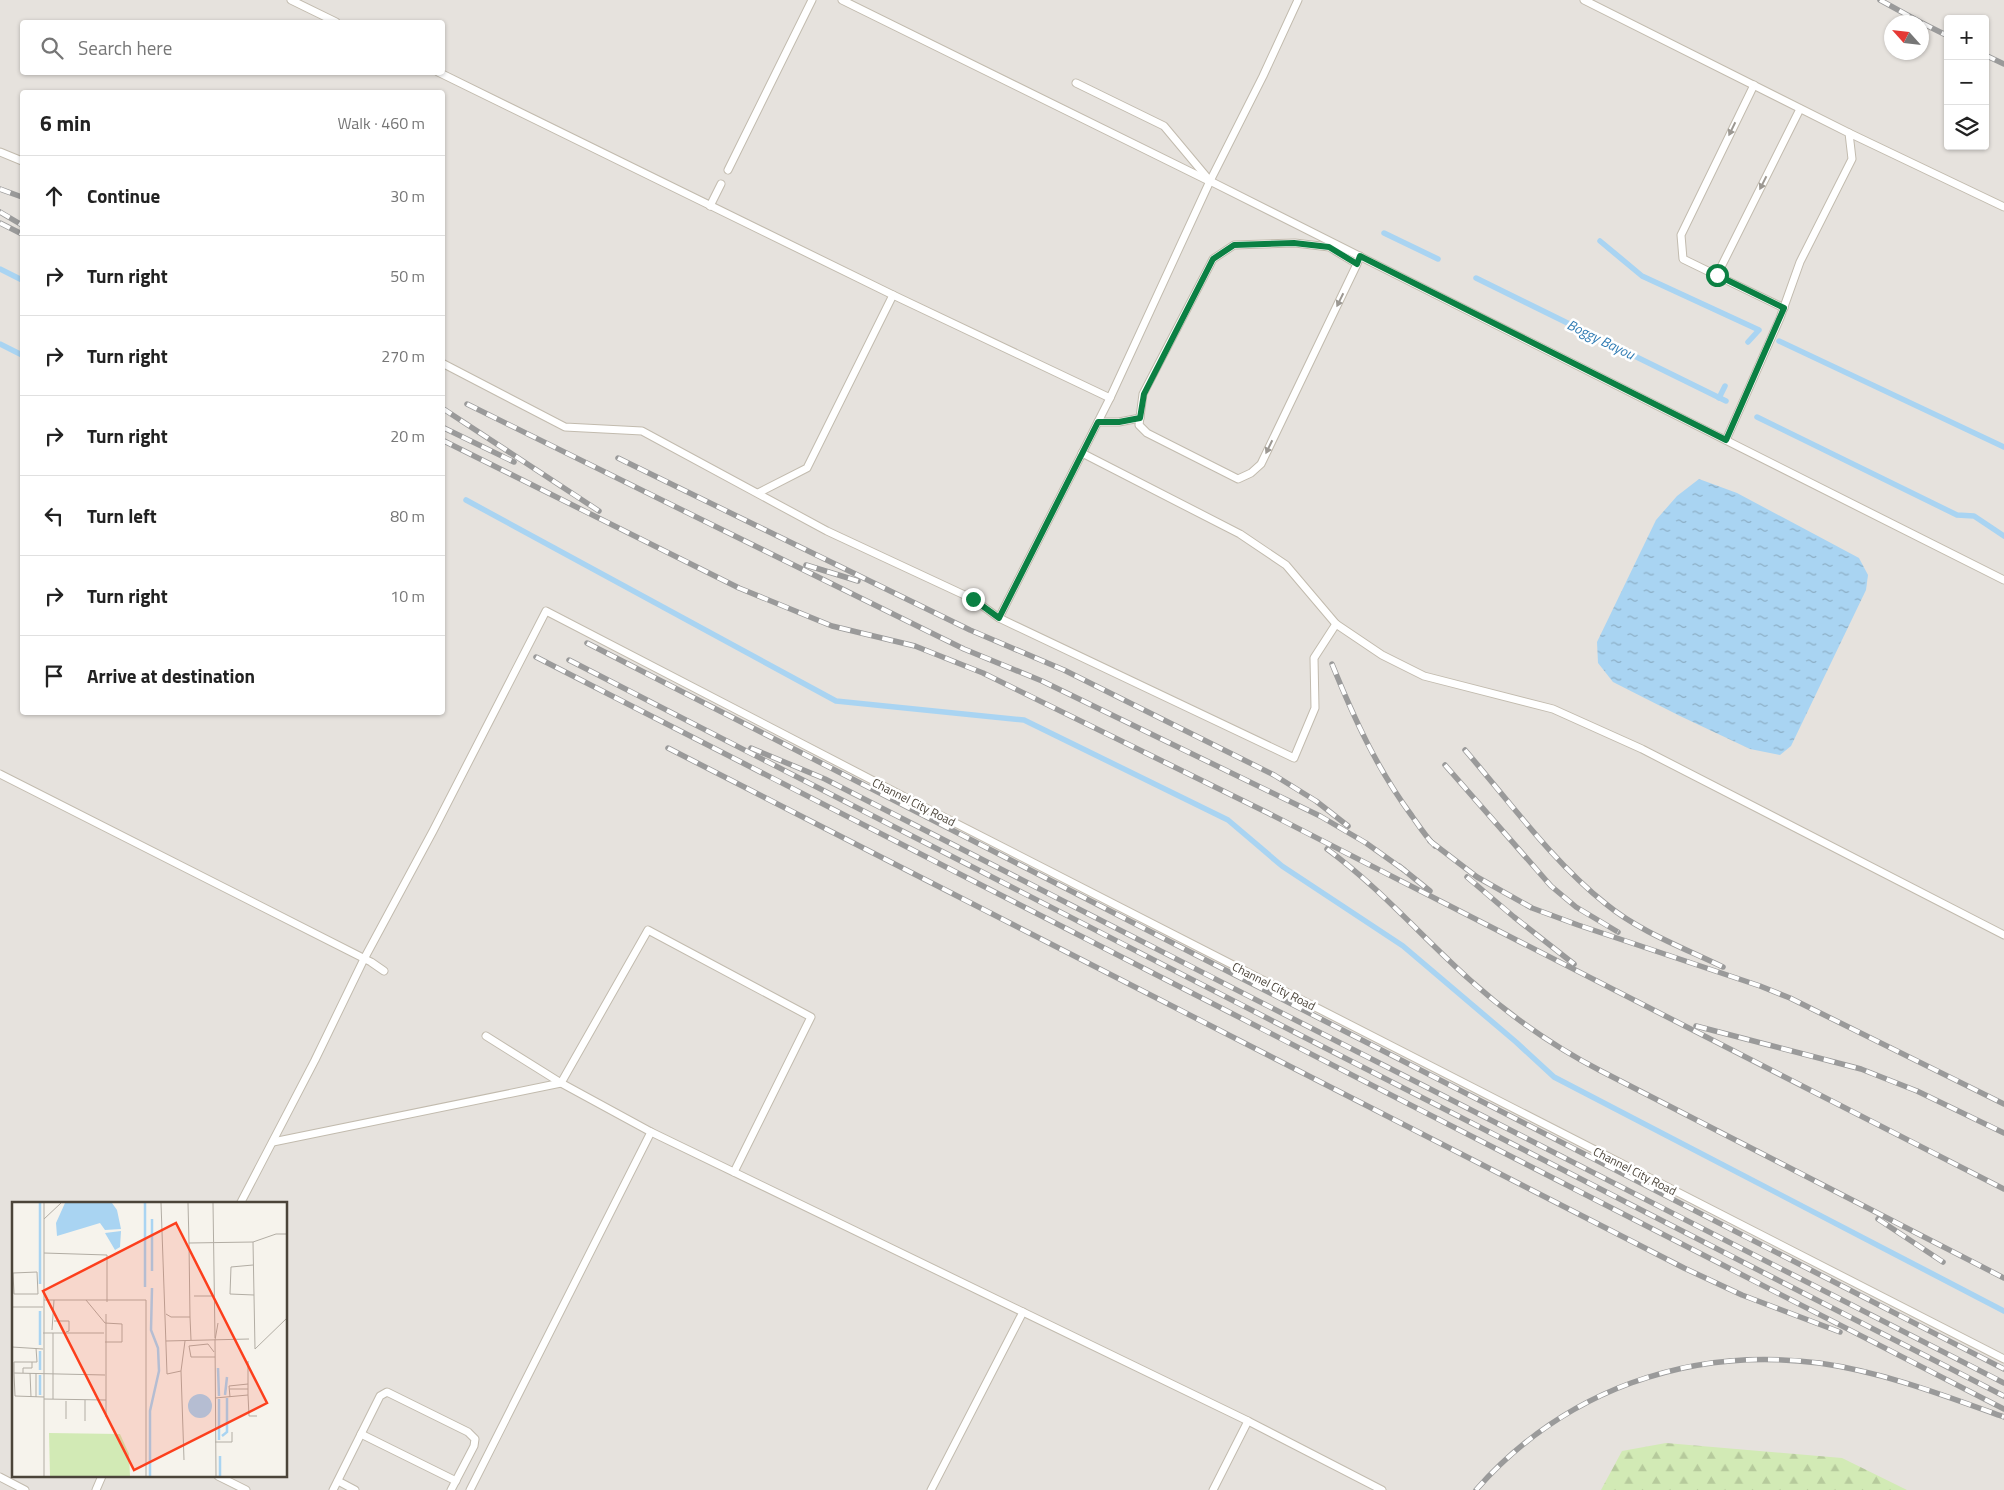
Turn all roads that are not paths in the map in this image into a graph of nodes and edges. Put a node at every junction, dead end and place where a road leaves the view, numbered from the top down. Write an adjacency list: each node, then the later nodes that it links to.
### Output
1 (291, 0): 6 (lane)
2 (812, 0): 14 (lane)
3 (842, 0): 15 (lane)
4 (1298, 0): 15 (lane)
5 (1584, 0): 9 (lane)
6 (332, 20)
7 (444, 75): 17 (lane)
8 (1076, 83): 15 (lane)
9 (1754, 85): 10 (lane); 21 (lane, one-way to 21)
10 (1800, 108): 11 (lane); 21 (lane, one-way to 21)
11 (1849, 133): 18 (lane); 23 (lane)
12 (0, 152): 13 (lane)
13 (20, 160)
14 (728, 170)
15 (1210, 181): 19 (lane); 25 (lane)
16 (721, 184): 17 (lane)
17 (710, 206): 22 (lane)
18 (2004, 207)
19 (1360, 256): 20 (lane); 28 (lane)
20 (1357, 264): 26 (lane); 26 (lane, one-way to 26)
21 (1717, 275): 23 (lane)
22 (893, 295): 25 (lane); 30 (lane)
23 (1784, 308): 28 (lane)
24 (445, 365): 30 (lane)
25 (1110, 398): 27 (lane)
26 (1140, 418): 27 (lane)
27 (1098, 422): 29 (lane)
28 (1726, 440): 31 (lane)
29 (1082, 453): 32 (lane); 33 (lane)
30 (758, 493): 32 (lane)
31 (2004, 580)
32 (999, 618): 33 (lane)
33 (1336, 624): 35 (lane)
34 (0, 774): 36 (lane)
35 (2004, 935)
36 (364, 959): 37 (lane); 41 (lane); 45 (lane, Channel City Road)
37 (384, 971)
38 (486, 1036): 39 (lane)
39 (561, 1083): 40 (lane); 41 (lane); 42 (lane)
40 (651, 1132): 42 (lane); 59 (lane)
41 (273, 1142): 43 (lane)
42 (734, 1172): 44 (lane)
43 (241, 1202)
44 (1022, 1312): 46 (lane); 60 (lane)
45 (2004, 1359)
46 (1248, 1421): 61 (lane); 62 (lane)
47 (361, 1434): 51 (lane); 52 (lane); 52 (lane)
48 (0, 1477): 53 (lane)
49 (101, 1478): 54 (lane)
50 (222, 1478): 55 (lane)
51 (338, 1481): 56 (lane); 57 (lane)
52 (456, 1481): 58 (lane)
53 (25, 1490)
54 (96, 1490)
55 (246, 1490)
56 (333, 1490)
57 (355, 1490)
58 (451, 1490)
59 (470, 1490)
60 (931, 1490)
61 (1213, 1490)
62 (1382, 1490)

